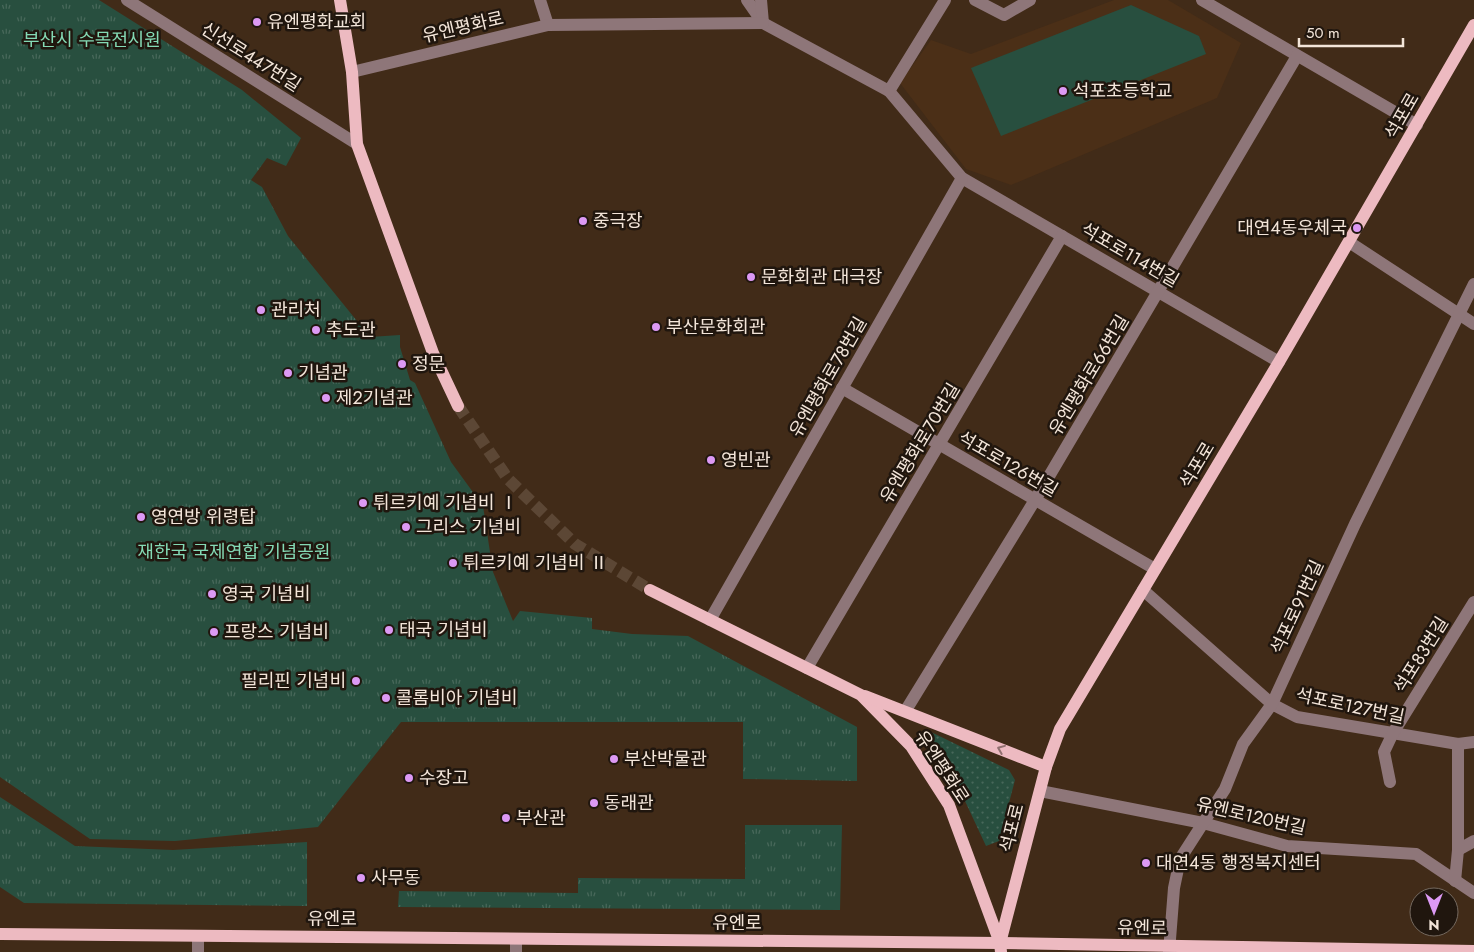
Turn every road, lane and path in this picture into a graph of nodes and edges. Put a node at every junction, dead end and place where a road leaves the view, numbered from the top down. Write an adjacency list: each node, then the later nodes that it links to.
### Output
1 (127, 0): 17 (street, 신선로447번길)
2 (340, 0): 14 (main road)
3 (540, 0): 11 (street)
4 (747, 0): 10 (street)
5 (761, 0): 10 (street)
6 (945, 0): 15 (street)
7 (975, 0): 8 (street)
8 (1030, 0)
9 (1202, 0): 13 (street)
10 (763, 23): 11 (street, 유엔평화로); 15 (street)
11 (548, 25): 14 (street, 유엔평화로)
12 (1474, 25): 16 (main road, 석포로)
13 (1297, 56): 16 (street); 22 (street, 유엔평화로66번길)
14 (352, 72): 17 (main road)
15 (889, 91): 18 (street, 석포로114번길)
16 (1416, 125): 20 (main road, 석포로)
17 (357, 144): 27 (main road)
18 (962, 178): 19 (street, 석포로114번길); 26 (street, 유엔평화로78번길)
19 (1062, 236): 22 (street, 석포로114번길); 28 (street, 유엔평화로70번길)
20 (1348, 242): 23 (street); 25 (main road, 석포로)
21 (1474, 284): 23 (street, 석포로91번길)
22 (1158, 292): 25 (street, 석포로114번길); 29 (street, 유엔평화로66번길)
23 (1459, 315): 24 (street); 37 (street, 석포로91번길)
24 (1474, 324)
25 (1279, 362): 30 (main road, 석포로)
26 (842, 388): 28 (street, 석포로126번길); 34 (street, 유엔평화로78번길)
27 (458, 406)
28 (940, 444): 29 (street, 석포로126번길); 35 (street, 유엔평화로70번길)
29 (1035, 500): 30 (street, 석포로126번길); 38 (street, 유엔평화로66번길)
30 (1156, 570): 32 (main road, 석포로)
31 (650, 590): 34 (main road, 유엔평화로)
32 (1143, 590): 37 (street, 석포로127번길); 42 (main road, 석포로)
33 (1474, 602): 39 (street, 석포83번길)
34 (710, 620): 35 (main road, 유엔평화로)
35 (807, 668): 36 (main road, 유엔평화로)
36 (861, 695): 38 (main road); 54 (main road, 유엔평화로)
37 (1272, 704): 39 (street, 석포로127번길); 45 (street, 석포로91번길)
38 (906, 710): 42 (main road, one-way to 38)
39 (1393, 733): 41 (street, 석포로127번길); 43 (street, 석포83번길)
40 (1474, 742): 41 (street, 석포로127번길)
41 (1458, 744): 47 (street)
42 (1046, 767): 44 (main road, 석포로)
43 (1390, 782)
44 (1040, 791): 45 (street, 유엔로120번길); 54 (main road, 석포로)
45 (1202, 823): 48 (street, 유엔로120번길); 55 (street, 석포로91번길)
46 (1474, 841): 47 (street)
47 (1458, 850): 48 (street)
48 (1455, 882): 49 (street, 유엔로120번길)
49 (1474, 893)
50 (0, 934): 51 (main road, 유엔로)
51 (198, 936): 52 (main road, 유엔로); 57 (street)
52 (516, 938): 53 (main road, 유엔로); 58 (street)
53 (773, 946): 54 (main road, 유엔로)
54 (1001, 947): 55 (main road, 유엔로)
55 (1169, 949): 56 (main road, 유엔로)
56 (1474, 950)
57 (198, 952)
58 (516, 952)

